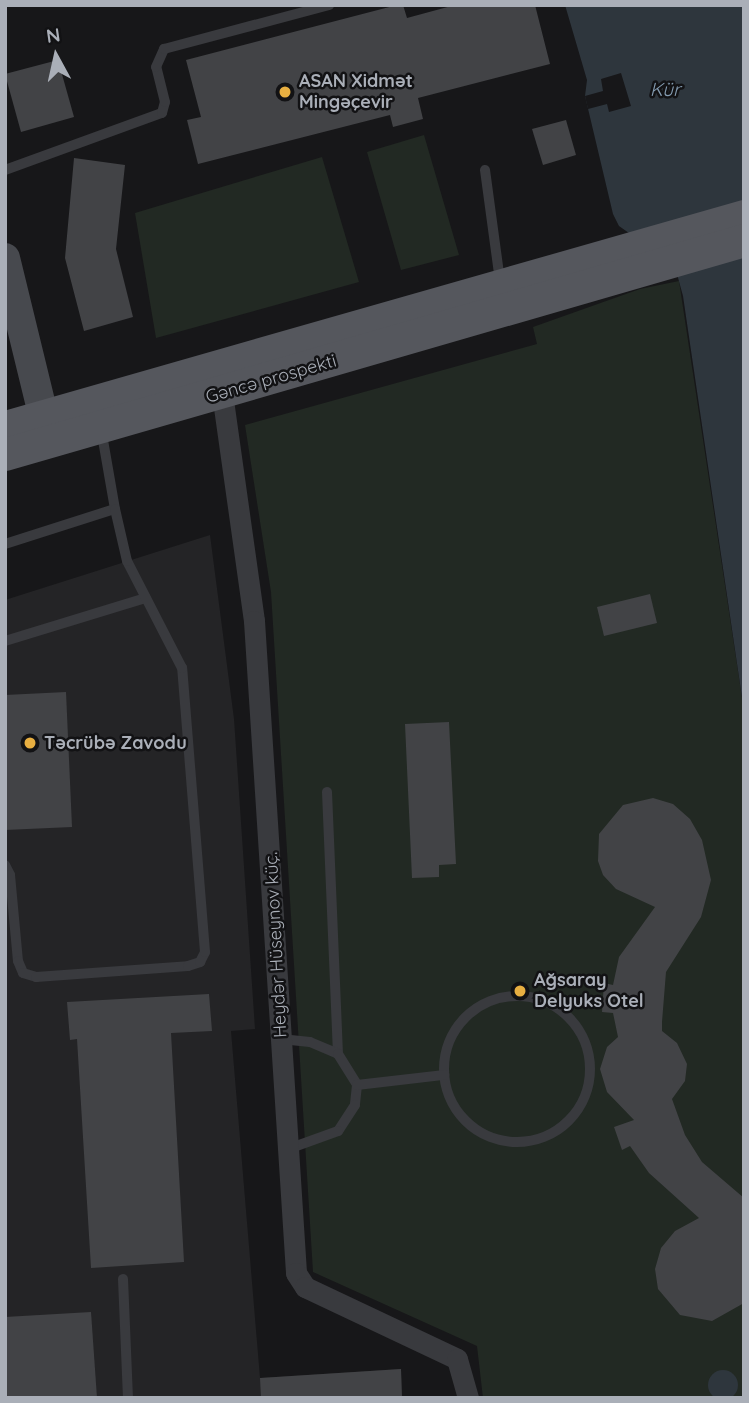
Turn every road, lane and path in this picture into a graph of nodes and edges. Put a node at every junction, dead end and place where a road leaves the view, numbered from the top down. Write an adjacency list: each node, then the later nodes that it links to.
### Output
1 (328, 5): 2 (lane)
2 (5, 170)
3 (485, 170): 7 (lane)
4 (744, 216): 7 (main road)
5 (744, 240): 7 (main road)
6 (6, 265): 11 (main road)
7 (522, 290): 8 (main road, Gəncə prospekti); 11 (main road, Gəncə prospekti)
8 (222, 393): 10 (main road, Gəncə prospekti); 19 (street, Heydər Hüseynov küç.)
9 (5, 427): 11 (main road, Gəncə prospekti)
10 (100, 428): 11 (main road, Gəncə prospekti); 13 (lane)
11 (46, 429): 12 (main road, Gəncə prospekti)
12 (5, 454)
13 (115, 509): 14 (lane); 15 (lane)
14 (5, 544)
15 (146, 598): 16 (lane); 18 (lane)
16 (5, 641)
17 (327, 792): 20 (lane)
18 (5, 865)
19 (281, 1039): 20 (lane); 23 (street, Heydər Hüseynov küç.)
20 (338, 1054): 22 (lane)
21 (444, 1075): 21 (lane); 22 (lane)
22 (357, 1085): 23 (lane)
23 (288, 1149): 26 (street, Heydər Hüseynov küç.)
24 (123, 1279): 25 (lane)
25 (128, 1398)
26 (468, 1398)

